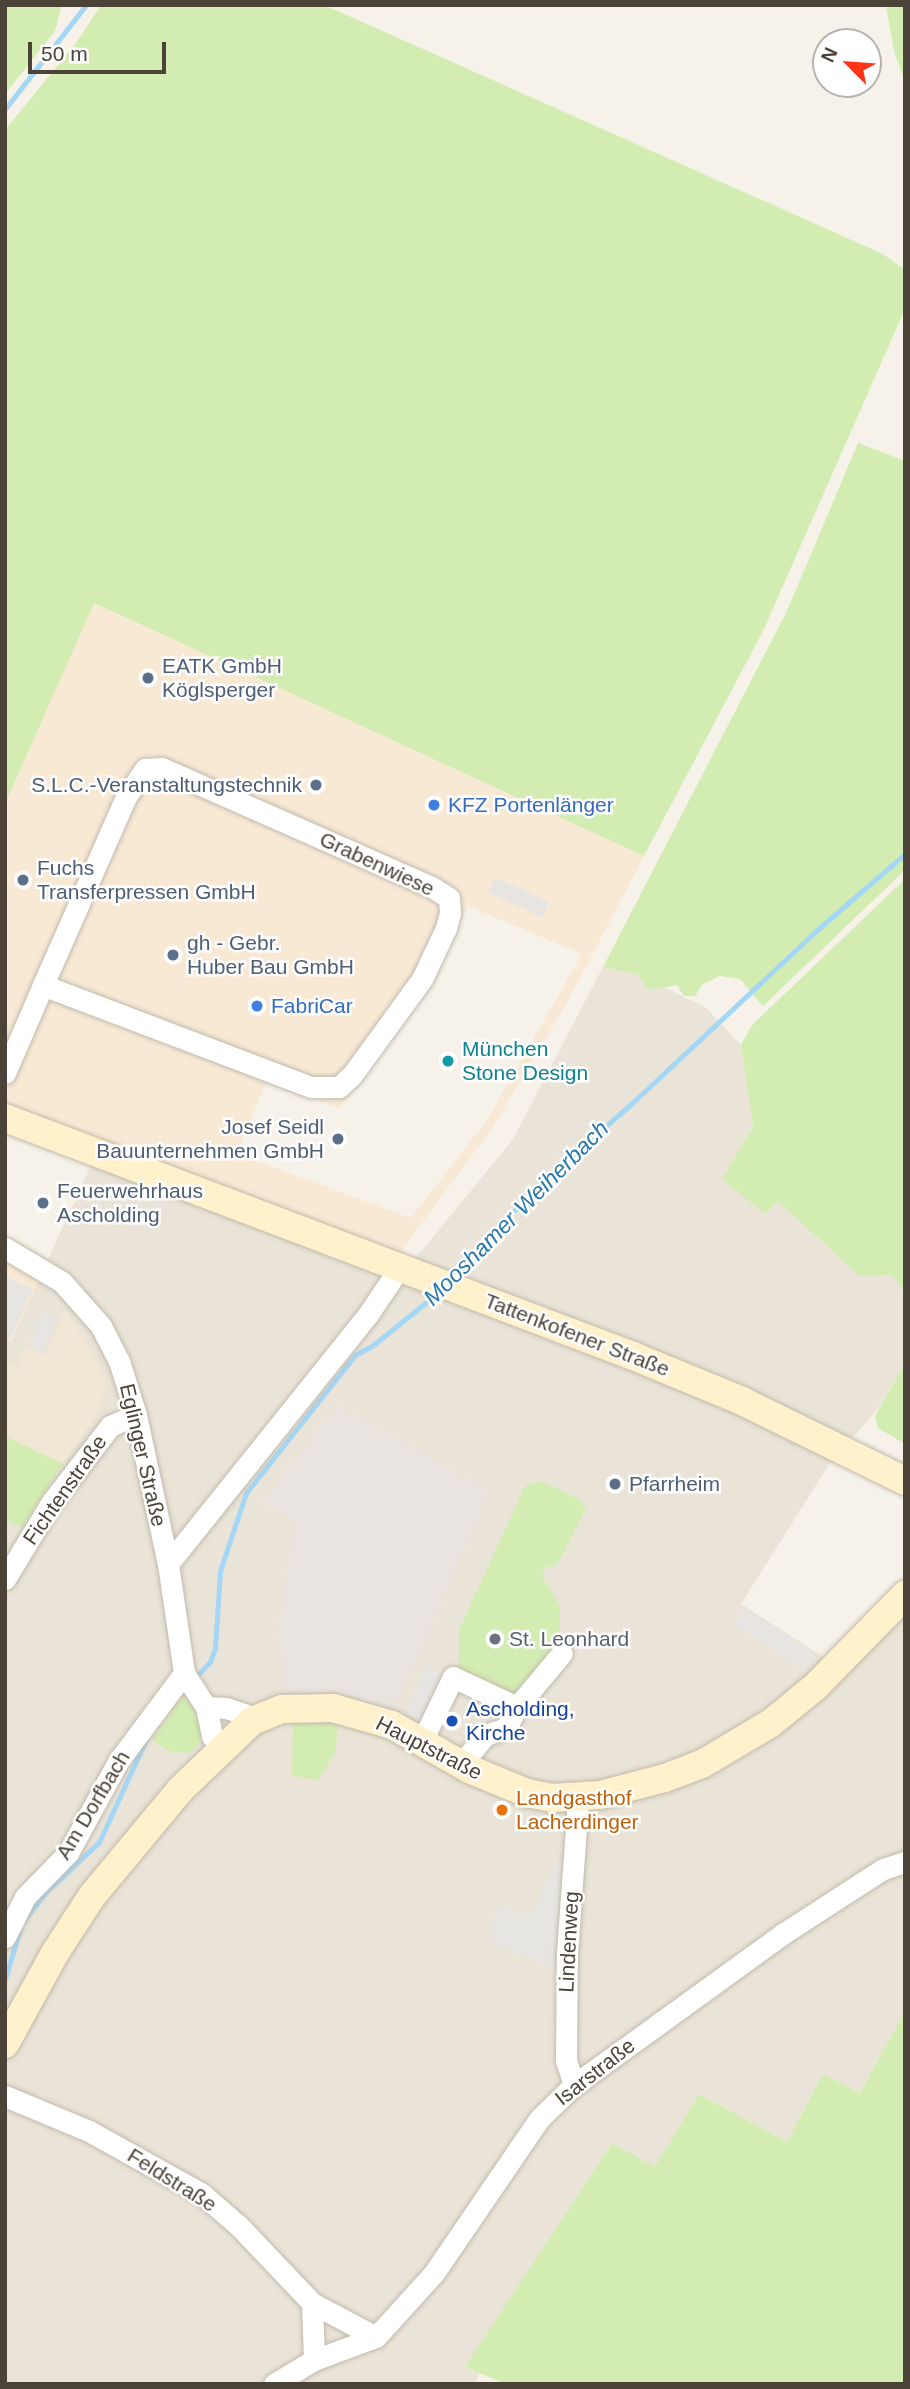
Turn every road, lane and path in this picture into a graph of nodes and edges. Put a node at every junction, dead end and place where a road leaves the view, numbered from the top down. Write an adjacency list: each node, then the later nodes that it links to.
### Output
1 (43, 985): 1 (street, Grabenwiese); 2 (street, Grabenwiese)
2 (5, 1073)
3 (5, 1118): 5 (main road, Tattenkofener Straße)
4 (5, 1248): 6 (street, Eglinger Straße)
5 (413, 1272): 7 (main road, Tattenkofener Straße); 8 (street)
6 (136, 1415): 8 (street, Eglinger Straße); 9 (street, Fichtenstraße)
7 (905, 1480)
8 (168, 1564): 12 (street, Eglinger Straße)
9 (5, 1579)
10 (905, 1595): 18 (main road, Hauptstraße)
11 (562, 1653): 13 (street)
12 (193, 1687): 14 (street); 16 (street, Eglinger Straße); 20 (street, Am Dorfbach)
13 (517, 1707): 15 (street); 17 (street)
14 (252, 1721): 15 (main road, Hauptstraße); 16 (main road, Hauptstraße)
15 (422, 1741): 17 (main road, Hauptstraße)
16 (221, 1749): 21 (main road, Hauptstraße)
17 (461, 1764): 18 (main road, Hauptstraße)
18 (578, 1798): 22 (street, Lindenweg)
19 (905, 1862): 22 (street, Isarstraße)
20 (5, 1937)
21 (5, 2044)
22 (574, 2085): 25 (street, Isarstraße)
23 (5, 2096): 24 (street, Feldstraße)
24 (312, 2304): 25 (street, Feldstraße); 26 (street)
25 (376, 2337): 26 (street, Isarstraße)
26 (314, 2360): 27 (street, Isarstraße)
27 (274, 2384)

